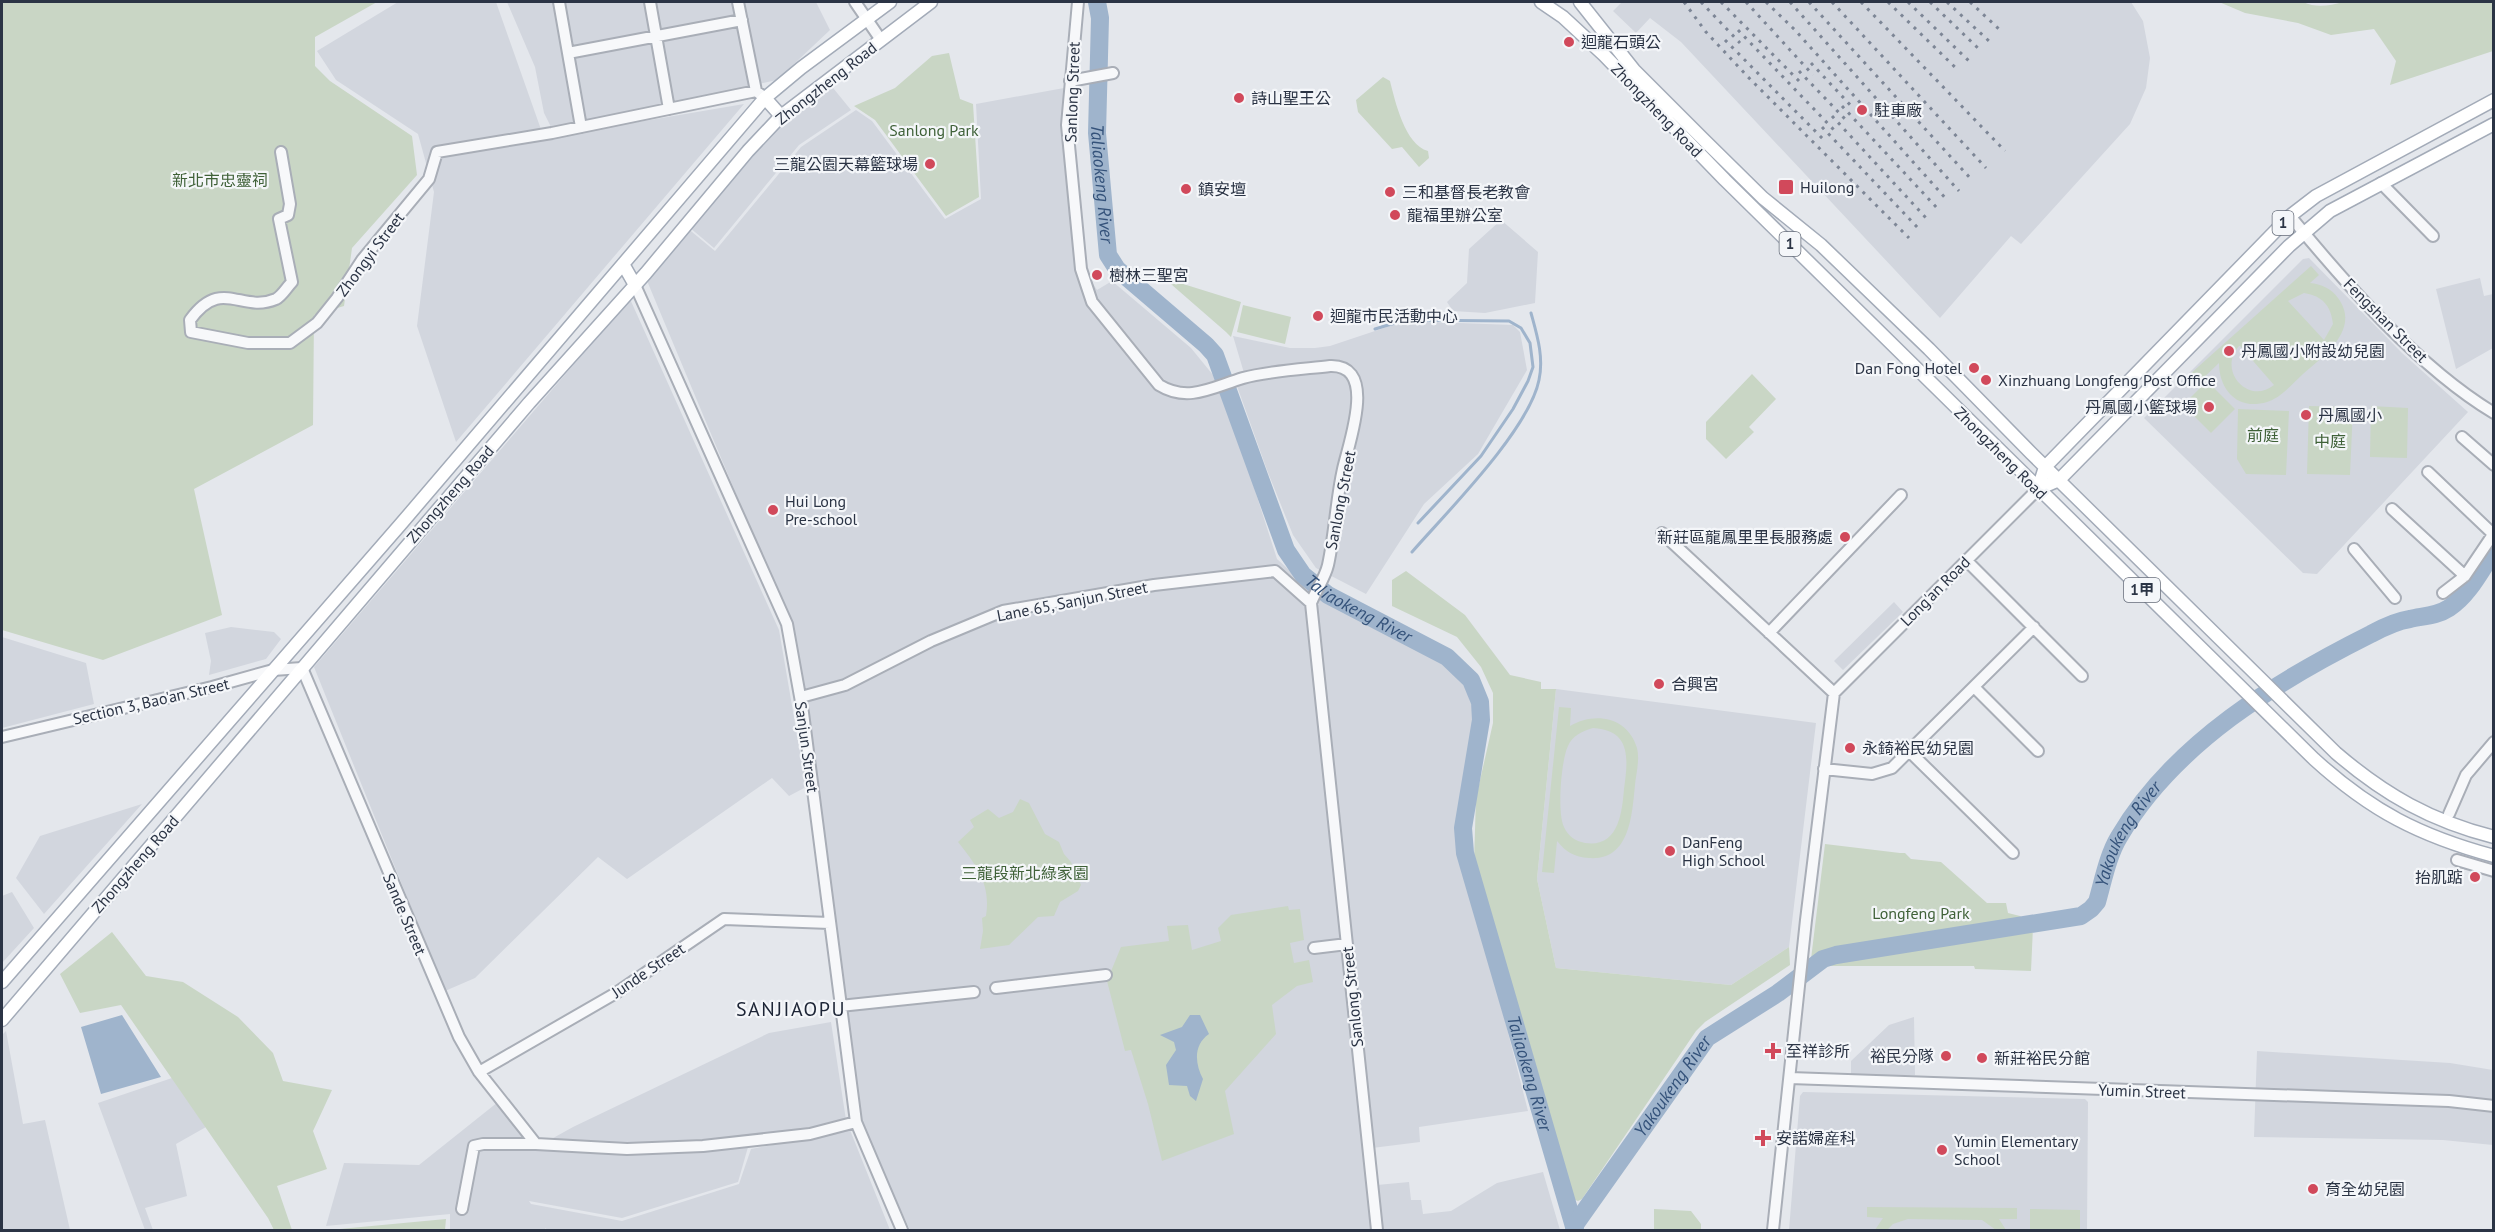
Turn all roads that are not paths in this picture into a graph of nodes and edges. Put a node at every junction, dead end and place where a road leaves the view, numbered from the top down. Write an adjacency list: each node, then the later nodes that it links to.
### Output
1 (559, 2): 15 (street)
2 (650, 2): 13 (street)
3 (738, 2): 11 (street)
4 (855, 2): 10 (street)
5 (890, 2): 10 (main road, Zhongzheng Road)
6 (931, 2): 14 (main road, Zhongzheng Road)
7 (1078, 2): 17 (street, Sanlong Street)
8 (1541, 2): 12 (main road, Zhongzheng Road / 1)
9 (1583, 7): 12 (main road); 34 (main road, Zhongzheng Road / 1)
10 (867, 19): 14 (street); 18 (main road, Zhongzheng Road)
11 (742, 20): 13 (street); 18 (street)
12 (1575, 27): 37 (main road, Zhongzheng Road / 1)
13 (657, 36): 15 (street); 20 (street)
14 (881, 40): 21 (main road, Zhongzheng Road)
15 (568, 53): 23 (street)
16 (1113, 73): 17 (street)
17 (1070, 81): 47 (street, Sanlong Street)
18 (761, 95): 20 (street, Zhongyi Street); 21 (main road); 29 (main road, Zhongzheng Road)
19 (2493, 100): 26 (main road, 1)
20 (669, 109): 23 (street, Zhongyi Street)
21 (781, 116): 30 (main road, Zhongzheng Road)
22 (2493, 124): 25 (main road, 1)
23 (581, 127): 24 (street, Zhongyi Street)
24 (281, 152)
25 (2380, 183): 27 (main road, 1); 28 (street)
26 (2290, 216): 27 (street, Fengshan Street); 34 (main road, 1)
27 (2303, 233): 31 (street, Fengshan Street); 36 (main road, 1)
28 (2433, 236)
29 (623, 264): 30 (main road); 51 (main road, Zhongzheng Road)
30 (635, 285): 50 (main road, Zhongzheng Road); 55 (street, Sanjun Street)
31 (2493, 413)
32 (2462, 436): 33 (street)
33 (2493, 465)
34 (2045, 467): 36 (main road, Zhongzheng Road / 1甲); 37 (main road)
35 (2428, 472): 41 (street)
36 (2059, 480): 37 (main road, 1); 62 (main road, Zhongzheng Road / 1甲)
37 (2038, 489): 43 (street, Long'an Road); 63 (main road, Zhongzheng Road / 1甲)
38 (1901, 495): 49 (street)
39 (2392, 509): 44 (street)
40 (1662, 533): 49 (street)
41 (2493, 534): 44 (street)
42 (2354, 549): 46 (street)
43 (1966, 560): 48 (street); 54 (street, Long'an Road)
44 (2465, 576): 45 (street)
45 (2443, 593)
46 (2395, 598)
47 (1313, 600): 55 (street, Lane 65, Sanjun Street); 70 (street, Sanlong Street)
48 (2034, 627): 52 (street); 53 (street)
49 (1769, 633): 54 (street)
50 (302, 668): 51 (street, Section 3, Bao'an Street); 77 (main road, Zhongzheng Road); 78 (street, Sande Street)
51 (273, 670): 56 (street, Section 3, Bao'an Street); 73 (main road, Zhongzheng Road)
52 (2082, 676)
53 (1975, 688): 58 (street); 59 (street)
54 (1834, 693): 60 (street)
55 (801, 697): 69 (street, Sanjun Street)
56 (2, 737)
57 (2493, 742): 61 (street)
58 (2038, 751)
59 (1910, 752): 60 (street); 65 (street)
60 (1824, 769): 79 (street)
61 (2449, 814)
62 (2435, 819): 63 (main road); 64 (main road, Zhongzheng Road / 1甲)
63 (2427, 835): 66 (main road, Zhongzheng Road / 1甲)
64 (2493, 837)
65 (2013, 853)
66 (2493, 856)
67 (2457, 860): 68 (street)
68 (2493, 871)
69 (830, 923): 76 (street, Sanjun Street); 78 (street, Junde Street)
70 (1347, 944): 71 (street); 85 (street, Sanlong Street)
71 (1314, 948)
72 (1106, 975): 74 (street)
73 (2, 982)
74 (996, 988)
75 (974, 992): 76 (street)
76 (840, 1006): 81 (street, Sanjun Street)
77 (2, 1020)
78 (479, 1072): 82 (street, Sande Street)
79 (1790, 1078): 80 (street, Yumin Street); 86 (street)
80 (2493, 1106)
81 (856, 1122): 82 (street); 84 (street, Sanjun Street)
82 (536, 1144): 83 (street)
83 (462, 1209)
84 (902, 1230)
85 (1377, 1230)
86 (1773, 1230)

